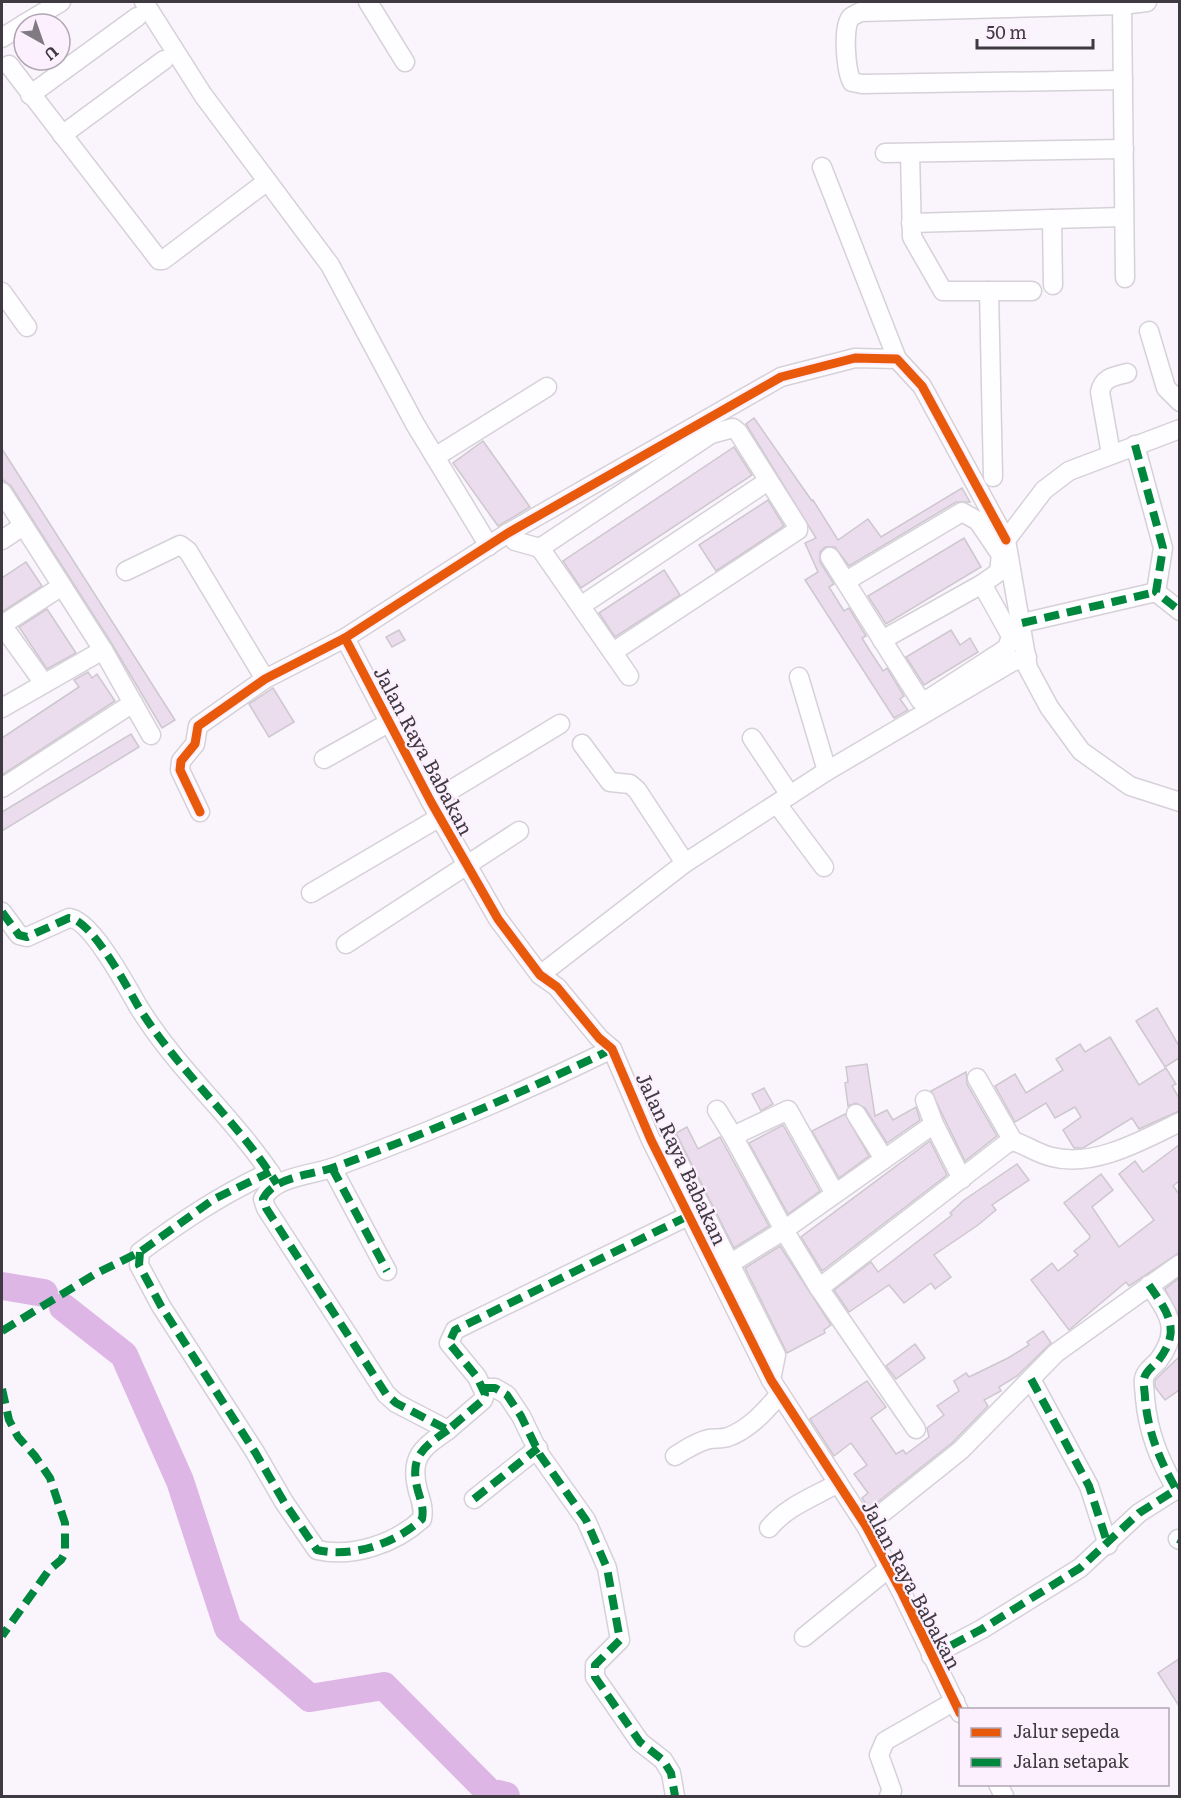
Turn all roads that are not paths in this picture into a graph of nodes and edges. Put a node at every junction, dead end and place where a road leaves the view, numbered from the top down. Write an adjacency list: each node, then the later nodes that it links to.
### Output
1 (61, 2): 6 (street)
2 (368, 2): 8 (street)
3 (1147, 2): 4 (street)
4 (1122, 5): 10 (street); 10 (street)
5 (140, 9): 11 (street); 17 (street)
6 (44, 12)
7 (164, 60): 12 (street)
8 (405, 62)
9 (9, 65): 11 (street)
10 (1123, 80): 13 (street)
11 (30, 95): 12 (street)
12 (62, 135): 17 (street)
13 (1124, 149): 15 (street); 18 (street)
14 (885, 153): 15 (street)
15 (910, 153): 20 (street)
16 (822, 167): 28 (street)
17 (266, 182): 35 (street)
18 (1124, 217): 19 (street); 21 (street)
19 (1052, 219): 20 (street); 22 (street)
20 (911, 223): 23 (street)
21 (1125, 278)
22 (1053, 285)
23 (988, 291): 24 (street); 36 (street)
24 (1032, 291)
25 (2, 292): 26 (street)
26 (27, 327)
27 (1149, 331): 31 (street)
28 (897, 359): 40 (street); 42 (street)
29 (1127, 373): 34 (street)
30 (547, 387): 35 (street)
31 (1179, 402)
32 (1179, 429): 33 (street)
33 (1135, 445): 34 (street); 50 (street)
34 (1111, 454): 42 (street)
35 (435, 457): 43 (street)
36 (993, 477)
37 (768, 481): 44 (street); 51 (street); 59 (street)
38 (2, 492): 39 (street)
39 (23, 526): 41 (street); 49 (street)
40 (508, 533): 43 (street); 44 (street)
41 (2, 540)
42 (1006, 540): 53 (street)
43 (489, 546): 55 (street)
44 (540, 548): 51 (street)
45 (830, 557): 47 (street)
46 (126, 571): 62 (street)
47 (846, 581): 48 (street); 56 (street)
48 (982, 584): 56 (street); 57 (street)
49 (62, 586): 54 (street); 58 (street)
50 (1156, 592): 52 (street); 53 (street)
51 (582, 605): 59 (street)
52 (1179, 611)
53 (1022, 623): 57 (street)
54 (2, 625): 63 (street)
55 (345, 638): 62 (street); 66 (street, Jalan Raya Babakan)
56 (882, 640): 57 (street)
57 (1021, 648): 72 (street); 75 (street)
58 (103, 650): 63 (street); 64 (street)
59 (613, 652): 60 (street)
60 (629, 676)
61 (799, 677): 72 (street)
62 (265, 679): 77 (street)
63 (43, 682): 65 (street)
64 (133, 703): 68 (street); 73 (street)
65 (2, 708)
66 (390, 722): 71 (street); 76 (street, Jalan Raya Babakan)
67 (560, 724): 76 (street)
68 (151, 735)
69 (752, 738): 74 (street)
70 (582, 744): 79 (street)
71 (324, 759)
72 (827, 771): 74 (street)
73 (2, 788)
74 (783, 799): 79 (street); 81 (street)
75 (1179, 802)
76 (435, 810): 80 (street, Jalan Raya Babakan); 82 (street)
77 (200, 812)
78 (519, 831): 80 (street)
79 (685, 863): 85 (street)
80 (466, 866): 84 (street); 85 (street, Jalan Raya Babakan)
81 (825, 867)
82 (311, 894)
83 (2, 912): 98 (street)
84 (346, 944)
85 (540, 975): 86 (street, Jalan Raya Babakan)
86 (612, 1049): 97 (street); 101 (street, Jalan Raya Babakan)
87 (977, 1078): 95 (street)
88 (926, 1100): 92 (street)
89 (717, 1110): 93 (street)
90 (856, 1114): 96 (street)
91 (1179, 1122): 95 (street)
92 (934, 1124): 96 (street); 99 (street)
93 (733, 1136): 100 (street); 102 (street)
94 (668, 1141): 104 (street)
95 (1013, 1141): 99 (street)
96 (884, 1159): 100 (street)
97 (332, 1168): 98 (street); 105 (street)
98 (274, 1178): 112 (street); 112 (street)
99 (962, 1179): 107 (street)
100 (834, 1192): 102 (street)
101 (690, 1215): 109 (street, Jalan Raya Babakan); 110 (street)
102 (784, 1230): 104 (street); 107 (street)
103 (1179, 1264): 106 (street)
104 (728, 1265): 109 (street)
105 (387, 1271)
106 (1149, 1285): 108 (street); 116 (street)
107 (819, 1288): 111 (street)
108 (1031, 1379): 118 (street); 120 (street)
109 (775, 1387): 114 (street); 115 (street, Jalan Raya Babakan)
110 (484, 1388): 112 (street); 113 (street)
111 (916, 1429)
112 (448, 1430)
113 (537, 1448): 117 (street); 125 (street)
114 (675, 1456)
115 (838, 1483): 118 (street, Jalan Raya Babakan); 119 (street)
116 (1178, 1488): 120 (street)
117 (474, 1499)
118 (866, 1526): 121 (street, Jalan Raya Babakan)
119 (769, 1528)
120 (1108, 1545): 123 (street)
121 (889, 1568): 122 (street); 123 (street, Jalan Raya Babakan)
122 (804, 1637)
123 (932, 1656): 124 (street, Jalan Raya Babakan)
124 (958, 1707): 126 (street)
125 (675, 1797)
126 (889, 1797)

